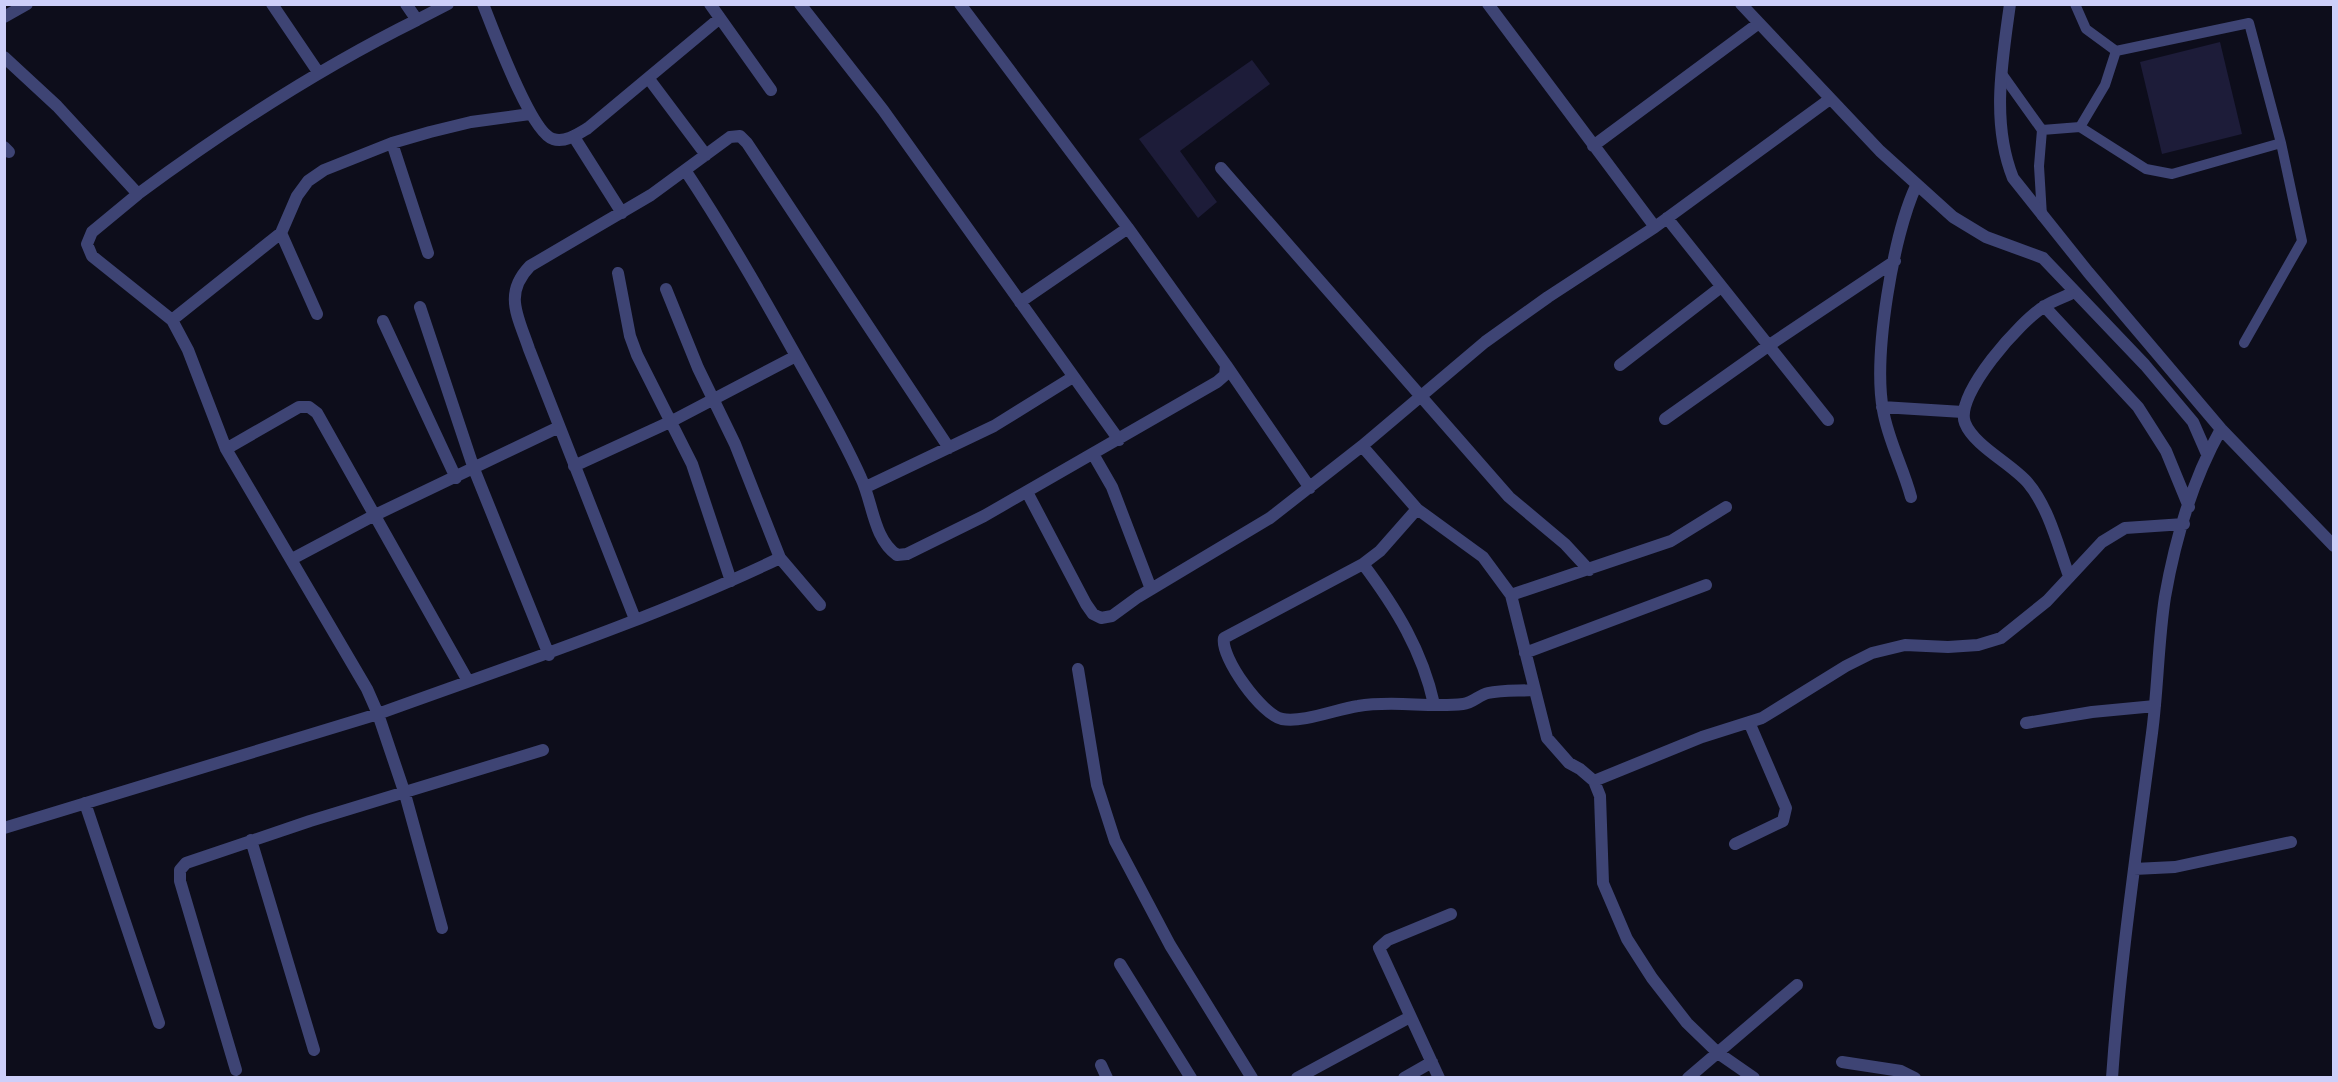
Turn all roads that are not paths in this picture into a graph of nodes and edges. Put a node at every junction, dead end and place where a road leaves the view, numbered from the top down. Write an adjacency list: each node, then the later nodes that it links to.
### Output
1 (27, 4): 13 (street)
2 (272, 4): 19 (street)
3 (406, 4): 15 (street)
4 (448, 4): 15 (street)
5 (483, 4): 24 (street)
6 (710, 4): 14 (street)
7 (800, 4): 48 (street)
8 (960, 4): 40 (street)
9 (1740, 4): 16 (street)
10 (2010, 4): 20 (street)
11 (2075, 4): 17 (lane)
12 (1493, 6): 30 (street)
13 (4, 16)
14 (720, 18): 21 (street); 22 (street)
15 (417, 20): 19 (street)
16 (1759, 24): 23 (street); 30 (street)
17 (2116, 51): 25 (lane); 29 (lane)
18 (4, 57): 35 (street)
19 (318, 72): 35 (street)
20 (2002, 74): 26 (lane); 37 (street)
21 (649, 79): 27 (street); 31 (street)
22 (771, 90)
23 (1830, 99): 34 (street); 38 (street)
24 (530, 114): 27 (street); 28 (street)
25 (2080, 127): 26 (lane); 29 (lane)
26 (2042, 130): 37 (lane)
27 (574, 137): 36 (street)
28 (392, 143): 41 (street); 42 (street)
29 (2281, 143): 54 (lane)
30 (1593, 146): 39 (street)
31 (706, 155): 33 (street); 71 (street)
32 (1221, 168): 60 (street)
33 (685, 170): 36 (street); 56 (street)
34 (1916, 186): 43 (street); 47 (street)
35 (138, 194): 52 (street)
36 (622, 213): 67 (street)
37 (2042, 217): 68 (street)
38 (1667, 218): 39 (street); 45 (street)
39 (1655, 226): 60 (street)
40 (1128, 228): 48 (street); 57 (street)
41 (281, 233): 51 (street); 52 (street)
42 (428, 253)
43 (1895, 261): 55 (street); 62 (street)
44 (618, 273): 66 (street)
45 (1721, 287): 55 (street); 58 (street)
46 (666, 289): 61 (street)
47 (2074, 292): 49 (street); 74 (street)
48 (1020, 302): 59 (street)
49 (2044, 306): 63 (street); 83 (street)
50 (420, 308): 76 (street)
51 (317, 314)
52 (172, 320): 72 (street)
53 (382, 321): 77 (street)
54 (2244, 343)
55 (1768, 346): 64 (street); 65 (street)
56 (796, 356): 61 (street); 78 (street)
57 (1226, 364): 69 (street); 79 (street)
58 (1620, 365)
59 (1073, 377): 69 (street); 71 (street)
60 (1420, 395): 70 (street); 91 (street)
61 (714, 399): 66 (street); 88 (street)
62 (1882, 407): 63 (street); 81 (street)
63 (1963, 412): 92 (street)
64 (1665, 419)
65 (1828, 420)
66 (672, 421): 75 (street); 93 (street)
67 (559, 427): 75 (street); 76 (street)
68 (2221, 429): 74 (street); 87 (street)
69 (1119, 440): 73 (street)
70 (1362, 446): 79 (street); 84 (street)
71 (949, 448): 78 (street)
72 (226, 449): 85 (street); 89 (street)
73 (1093, 454): 80 (street); 95 (street)
74 (2207, 454): 83 (street)
75 (574, 466): 98 (street)
76 (474, 469): 77 (street); 100 (street)
77 (456, 478): 85 (street)
78 (866, 487): 80 (street)
79 (1310, 488): 95 (street)
80 (1027, 492): 95 (street)
81 (1911, 496)
82 (1726, 507): 91 (street)
83 (2189, 507): 86 (street)
84 (1418, 510): 90 (street); 96 (street)
85 (374, 516): 89 (street); 102 (street)
86 (2184, 524): 92 (street); 105 (street)
87 (2334, 546)
88 (780, 558): 93 (street); 97 (street)
89 (292, 560): 106 (street)
90 (1363, 564): 104 (street); 104 (street)
91 (1588, 570): 96 (street)
92 (2069, 576): 107 (street)
93 (731, 581): 98 (street)
94 (1706, 585): 99 (street)
95 (1152, 589)
96 (1511, 595): 99 (street)
97 (820, 605)
98 (635, 619): 100 (street)
99 (1525, 653): 103 (street)
100 (549, 654): 102 (street)
101 (1078, 669): 132 (street)
102 (468, 681): 106 (street)
103 (1533, 690): 104 (street); 110 (street)
104 (1434, 704)
105 (2155, 706): 108 (street); 117 (street)
106 (378, 714): 111 (street); 112 (street)
107 (1749, 722): 110 (street); 116 (street)
108 (2026, 723)
109 (543, 750): 111 (street)
110 (1594, 781): 125 (street)
111 (405, 794): 114 (street); 119 (street)
112 (85, 803): 113 (street); 123 (street)
113 (4, 828)
114 (251, 840): 124 (street); 129 (street)
115 (2291, 842): 117 (street)
116 (1735, 844)
117 (2134, 869): 139 (street)
118 (1451, 915): 122 (street)
119 (442, 928)
120 (1120, 964): 131 (street)
121 (1797, 985): 125 (street)
122 (1410, 1017): 126 (street); 133 (street)
123 (159, 1023)
124 (314, 1050)
125 (1718, 1053): 136 (street); 137 (street)
126 (1432, 1062): 134 (street); 135 (street)
127 (1842, 1062): 138 (street)
128 (1101, 1065): 130 (street)
129 (236, 1070)
130 (1107, 1077)
131 (1191, 1077)
132 (1252, 1077)
133 (1297, 1077)
134 (1404, 1077)
135 (1439, 1077)
136 (1688, 1077)
137 (1754, 1077)
138 (1915, 1077)
139 (2112, 1077)

